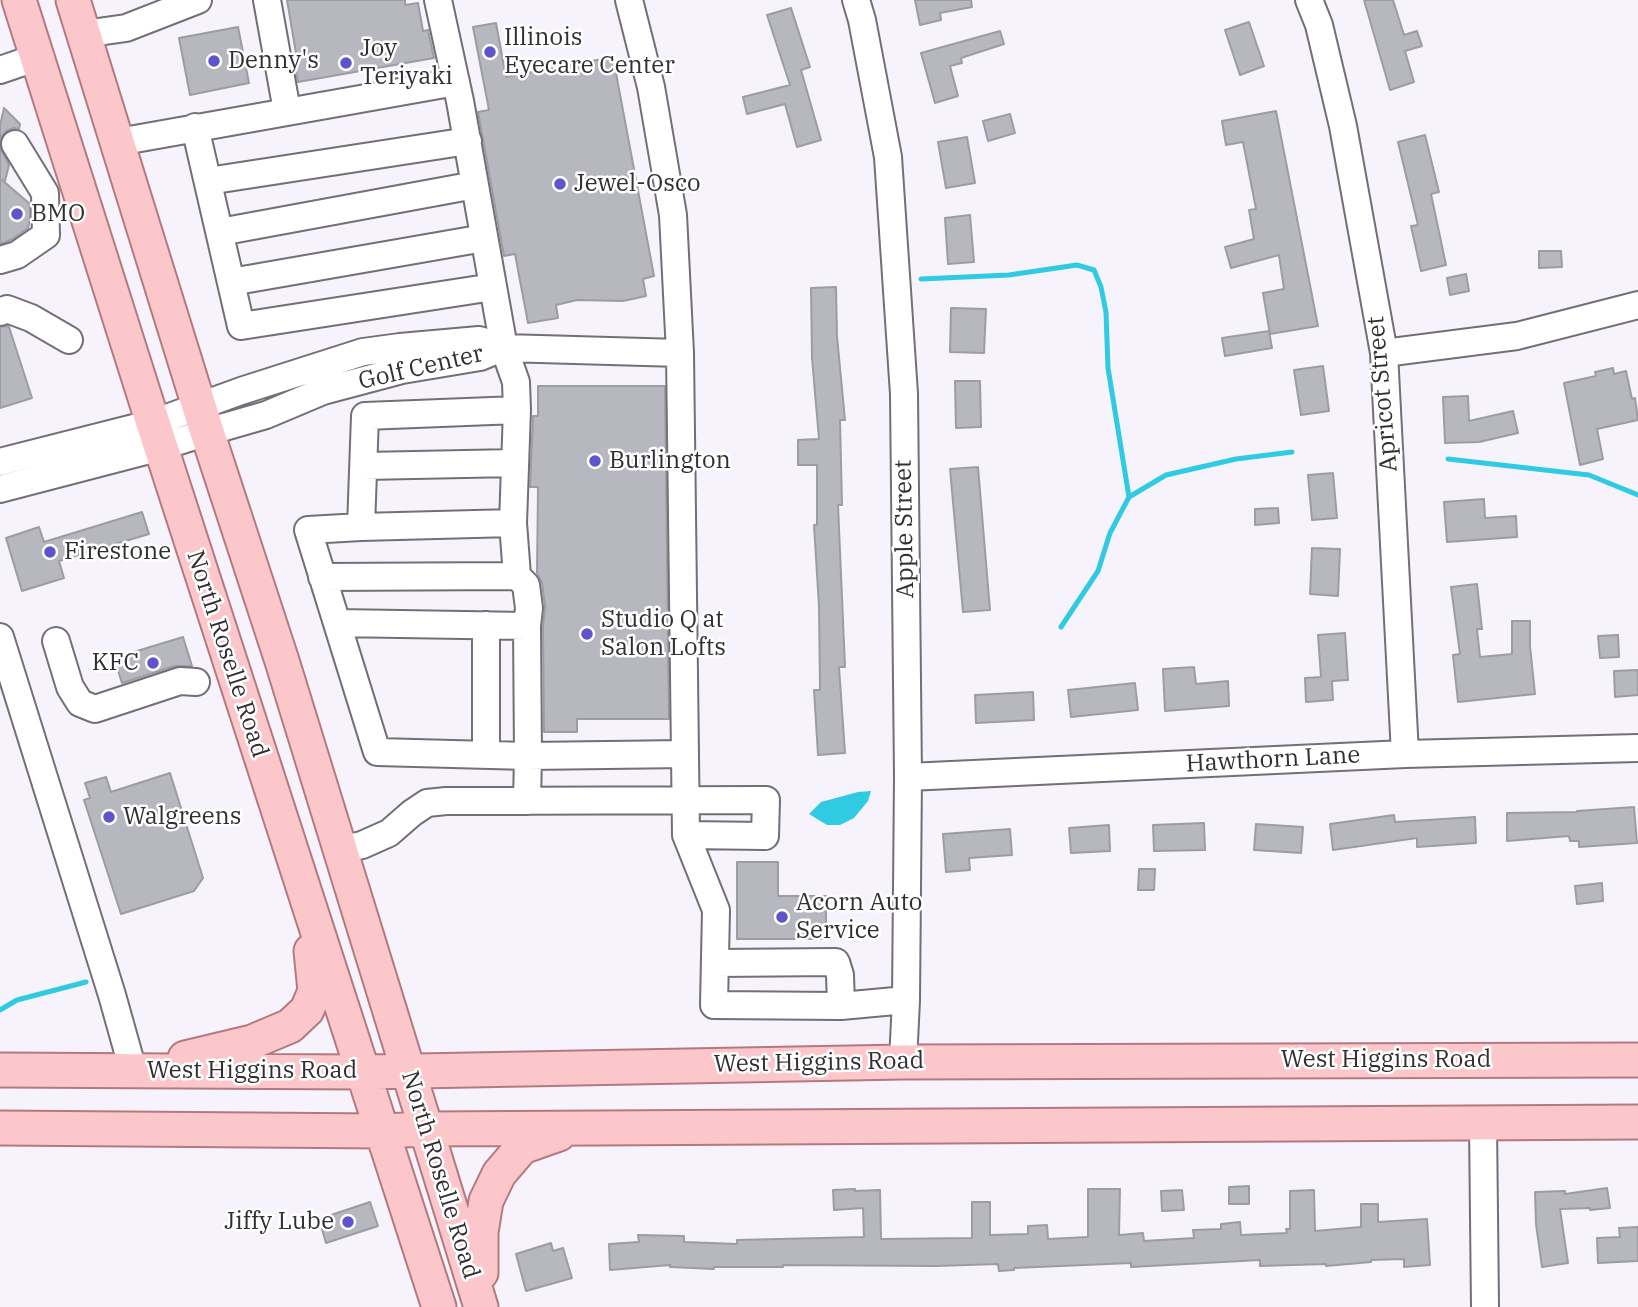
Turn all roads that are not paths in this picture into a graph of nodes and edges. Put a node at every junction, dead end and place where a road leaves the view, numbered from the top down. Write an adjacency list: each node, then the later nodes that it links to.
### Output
1 (19, 0): 11 (main road, North Roselle Road)
2 (73, 0): 10 (main road, North Roselle Road)
3 (198, 0): 9 (street)
4 (267, 0): 14 (street)
5 (438, 0): 13 (street)
6 (629, 0): 33 (street)
7 (856, 0): 58 (street, Apple Street)
8 (1309, 0): 34 (street, Apricot Street)
9 (144, 10): 10 (street)
10 (84, 34): 17 (main road, North Roselle Road)
11 (38, 57): 12 (street); 38 (main road, North Roselle Road)
12 (0, 70)
13 (456, 82): 14 (street); 16 (street)
14 (287, 111): 15 (street)
15 (195, 127): 17 (street); 19 (street)
16 (467, 141): 19 (street); 20 (street)
17 (118, 142): 37 (main road, North Roselle Road)
18 (15, 144): 23 (street)
19 (208, 181): 21 (street)
20 (475, 185): 21 (street); 22 (street)
21 (220, 232): 24 (street)
22 (484, 238): 24 (street); 25 (street)
23 (0, 260)
24 (231, 282): 27 (street)
25 (493, 287): 27 (street); 32 (street)
26 (0, 302): 30 (street)
27 (385, 304): 35 (street)
28 (1638, 305): 34 (street)
29 (0, 312): 30 (street)
30 (31, 318): 31 (street)
31 (69, 340)
32 (504, 348): 33 (street, Golf Center); 35 (street, Golf Center); 36 (street)
33 (680, 353): 55 (street)
34 (1384, 353): 56 (street, Apricot Street)
35 (392, 356): 37 (street, Golf Center)
36 (517, 410): 40 (street); 41 (street)
37 (203, 419): 38 (street, Golf Center); 62 (main road, North Roselle Road)
38 (157, 435): 39 (street, Golf Center); 42 (street, Golf Center); 63 (main road, North Roselle Road)
39 (0, 462)
40 (515, 463): 41 (street); 43 (street)
41 (364, 467): 44 (street)
42 (0, 489)
43 (513, 523): 44 (street); 45 (street)
44 (361, 527): 46 (street)
45 (517, 576): 46 (street); 49 (street)
46 (322, 577): 47 (street)
47 (337, 623): 48 (street); 54 (street)
48 (486, 625): 49 (street); 54 (street)
49 (527, 626): 57 (street)
50 (0, 637): 70 (street)
51 (56, 641): 52 (street)
52 (196, 682)
53 (1638, 748): 56 (street, Hawthorn Lane)
54 (486, 754): 57 (street)
55 (685, 754): 57 (street); 59 (street)
56 (1405, 754): 58 (street, Hawthorn Lane)
57 (528, 756): 60 (street)
58 (908, 777): 65 (street, Apple Street)
59 (685, 800): 60 (street); 61 (street); 61 (street)
60 (527, 801): 62 (street)
61 (686, 835): 64 (street)
62 (339, 850): 71 (main road, North Roselle Road)
63 (307, 903): 70 (main road); 72 (main road, North Roselle Road)
64 (716, 963): 66 (street); 66 (street)
65 (906, 1000): 66 (street); 68 (street, Apple Street)
66 (841, 1006)
67 (1638, 1060): 68 (main road, West Higgins Road)
68 (902, 1062): 71 (main road, West Higgins Road)
69 (0, 1070): 70 (main road, West Higgins Road)
70 (133, 1070): 72 (main road, West Higgins Road)
71 (407, 1070): 72 (main road, West Higgins Road); 77 (main road, North Roselle Road)
72 (362, 1072): 78 (main road, North Roselle Road)
73 (1638, 1122): 74 (main road)
74 (1483, 1124): 76 (main road); 81 (street)
75 (0, 1128): 78 (main road)
76 (576, 1128): 77 (main road); 80 (main road)
77 (425, 1129): 78 (main road); 80 (main road, North Roselle Road)
78 (382, 1131): 79 (main road, North Roselle Road)
79 (439, 1307)
80 (482, 1307)
81 (1485, 1307)

